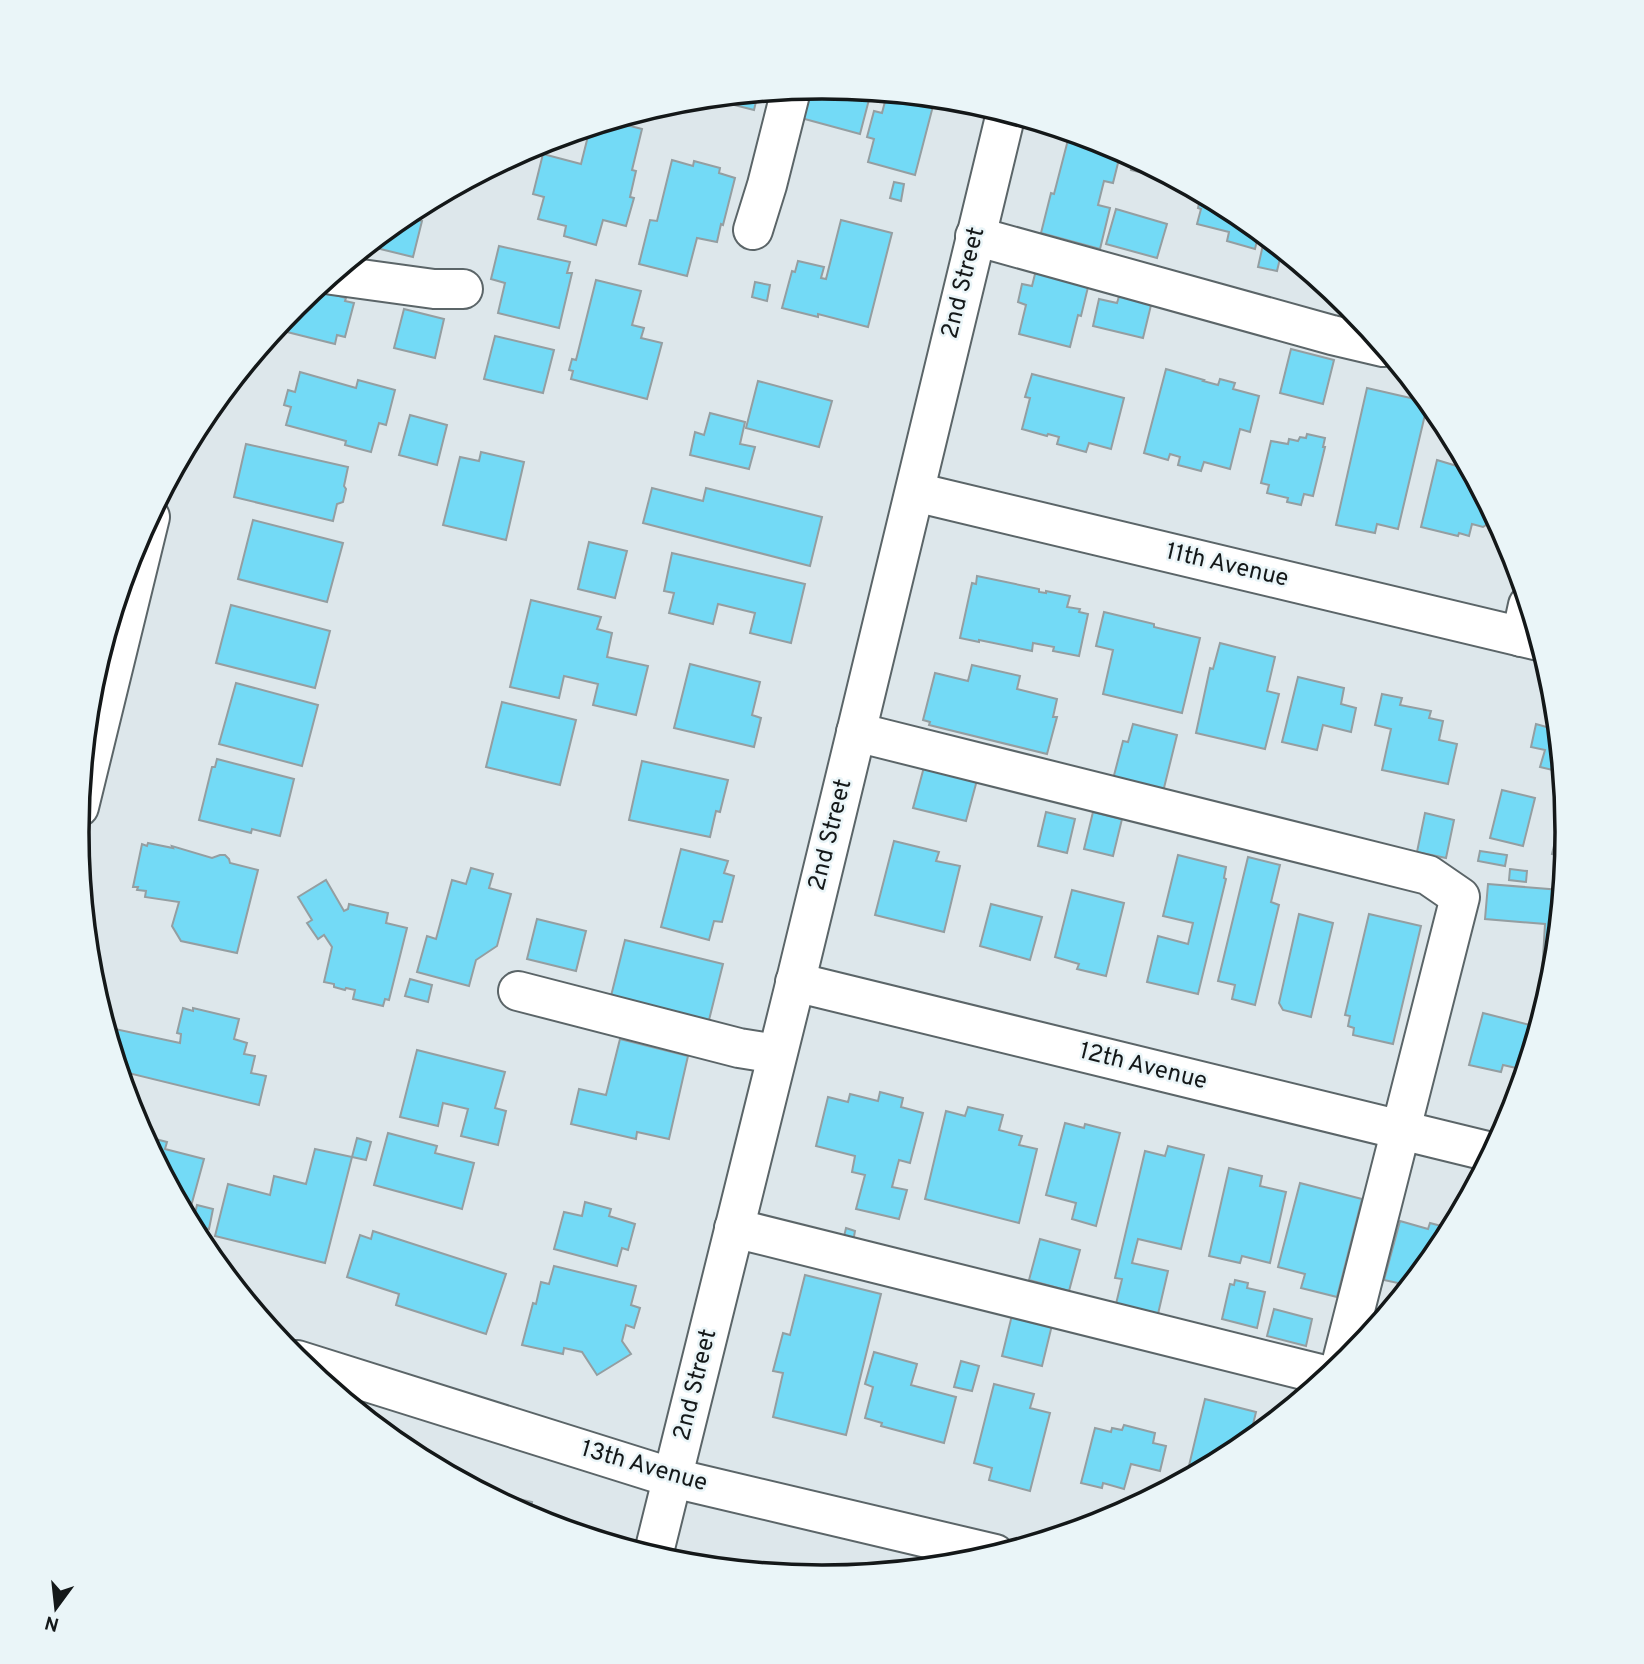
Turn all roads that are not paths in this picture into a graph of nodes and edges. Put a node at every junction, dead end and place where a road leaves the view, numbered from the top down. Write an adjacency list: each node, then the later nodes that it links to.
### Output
1 (788, 100): 3 (street)
2 (1004, 122): 4 (street, 2nd Street)
3 (753, 230)
4 (975, 236): 7 (street); 8 (street, 2nd Street)
5 (344, 277): 6 (street)
6 (463, 289)
7 (1367, 343)
8 (915, 492): 10 (street, 11th Avenue); 11 (street, 2nd Street)
9 (130, 590): 12 (street)
10 (1526, 627)
11 (856, 732): 13 (street, 2nd Street); 16 (street)
12 (96, 733)
13 (795, 982): 15 (street, 2nd Street); 16 (street, 12th Avenue)
14 (518, 991): 15 (street)
15 (777, 1054): 18 (street, 2nd Street)
16 (1400, 1129): 17 (street, 12th Avenue); 19 (street)
17 (1482, 1149)
18 (734, 1228): 21 (street); 22 (street, 2nd Street)
19 (1346, 1343)
20 (323, 1368): 22 (street, 13th Avenue)
21 (1316, 1373)
22 (673, 1478): 23 (street, 2nd Street); 24 (street, 13th Avenue)
23 (656, 1546)
24 (974, 1549)

